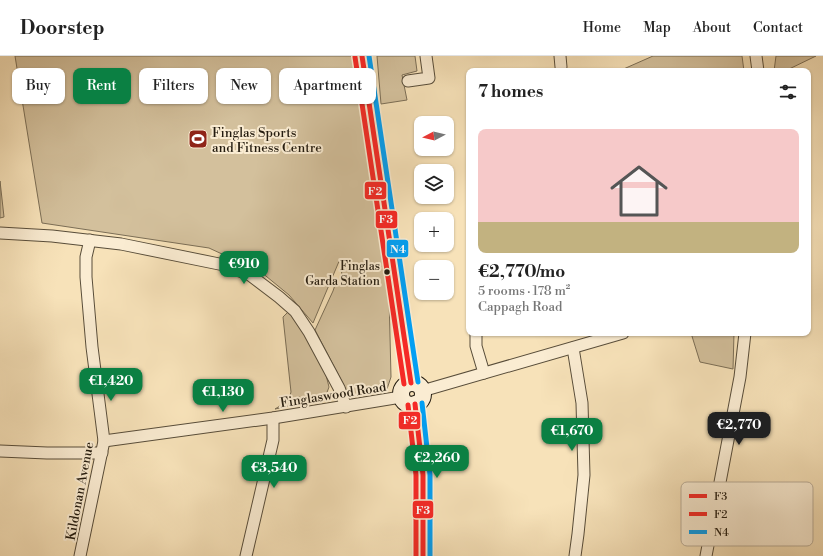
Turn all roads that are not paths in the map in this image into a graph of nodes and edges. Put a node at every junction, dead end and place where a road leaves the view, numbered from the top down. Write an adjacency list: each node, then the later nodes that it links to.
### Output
1 (362, 56): 15 (main road)
2 (426, 56): 7 (street)
3 (560, 56): 5 (street)
4 (756, 56): 6 (street)
5 (561, 68)
6 (758, 68)
7 (408, 81)
8 (0, 234): 9 (street)
9 (90, 240): 16 (street); 18 (street, Kildonan Avenue)
10 (476, 336): 14 (street)
11 (613, 336): 13 (street, Finglaswood Road)
12 (745, 336): 21 (street)
13 (573, 348): 14 (street, Finglaswood Road); 26 (street)
14 (484, 373): 15 (street, Finglaswood Road)
15 (412, 394): 16 (street, Finglaswood Road); 25 (main road)
16 (346, 407): 17 (street, Finglaswood Road)
17 (274, 418): 18 (street, Finglaswood Road); 24 (street)
18 (104, 441): 20 (street, Kildonan Avenue)
19 (0, 451): 20 (street)
20 (102, 453): 23 (street, Kildonan Avenue)
21 (720, 482)
22 (708, 546): 27 (street)
23 (80, 556)
24 (246, 556)
25 (424, 556)
26 (575, 556)
27 (706, 556)

